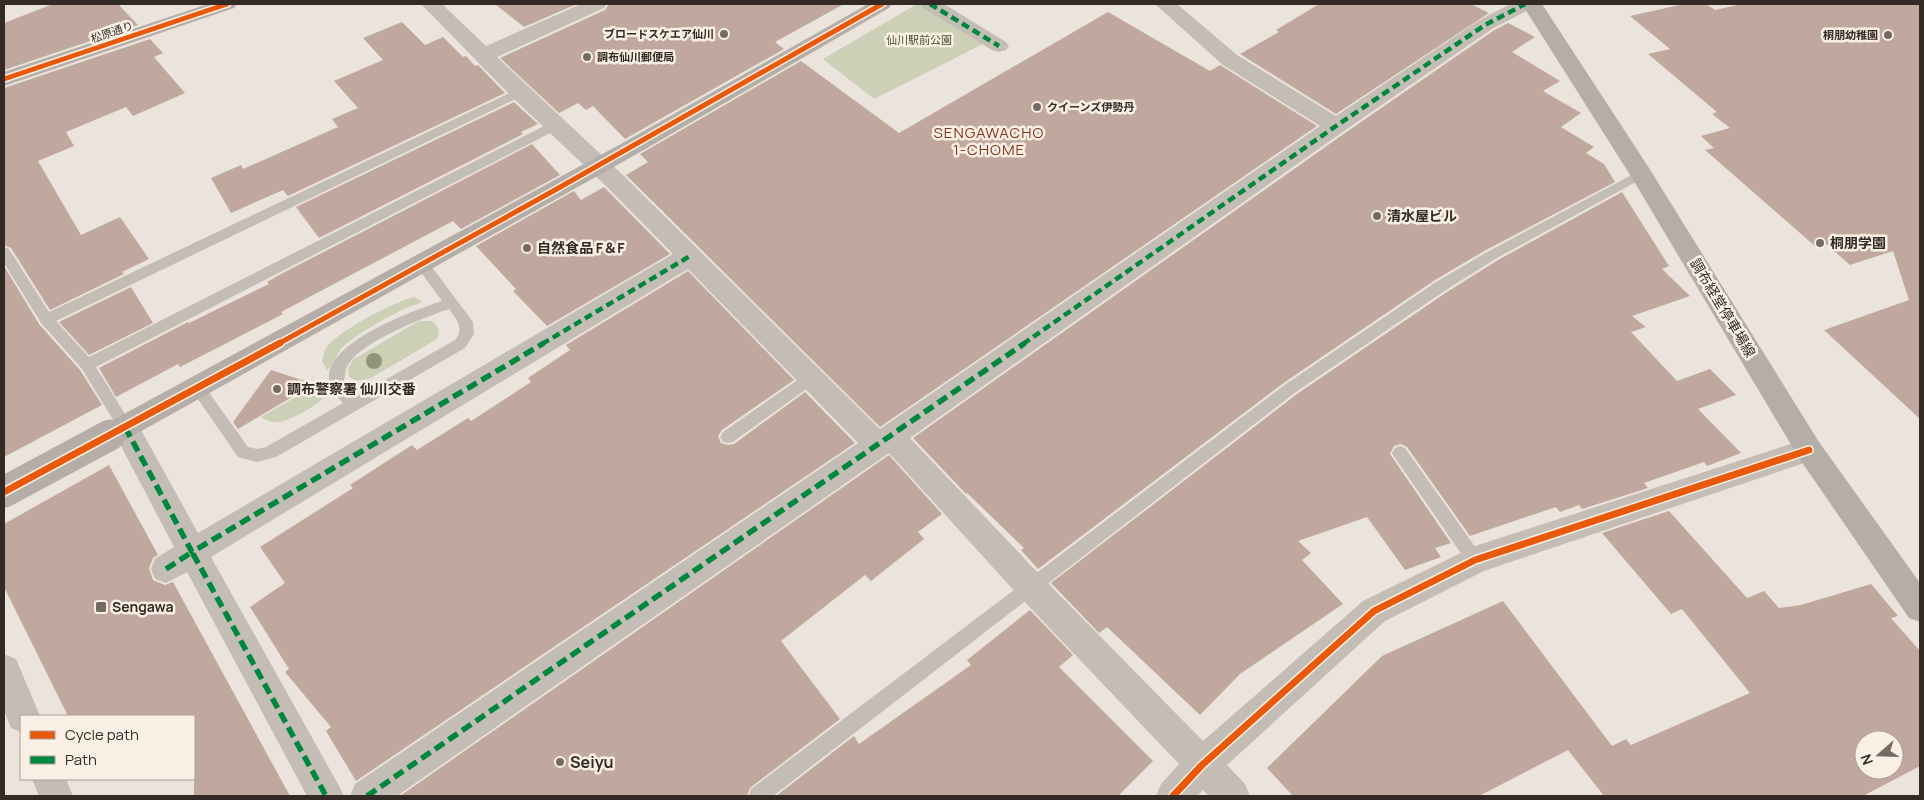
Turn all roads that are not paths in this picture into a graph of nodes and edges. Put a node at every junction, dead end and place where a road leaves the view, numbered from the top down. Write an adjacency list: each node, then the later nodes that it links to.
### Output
1 (227, 4): 11 (main road, 松原通り)
2 (432, 4): 10 (street)
3 (597, 4): 10 (street)
4 (882, 4): 15 (main road)
5 (930, 4): 9 (street)
6 (1165, 4): 14 (street)
7 (1525, 4): 14 (street)
8 (1532, 4): 16 (main road, 調布経堂停車場線)
9 (1000, 46)
10 (483, 55): 12 (street)
11 (4, 79)
12 (520, 92): 13 (street); 21 (lane)
13 (556, 125): 15 (street); 22 (lane)
14 (1336, 126): 28 (street)
15 (599, 166): 18 (street); 19 (main road)
16 (1641, 174): 29 (main road, 調布経堂停車場線); 34 (lane)
17 (4, 252): 21 (lane)
18 (690, 256): 23 (street); 33 (street)
19 (421, 264): 20 (lane); 24 (main road)
20 (452, 303): 25 (lane); 25 (lane)
21 (46, 319): 22 (lane)
22 (87, 365): 26 (lane)
23 (811, 378): 27 (lane); 28 (street)
24 (198, 388): 25 (lane); 26 (main road)
25 (354, 406)
26 (118, 431): 31 (main road, bridge); 33 (street)
27 (728, 436)
28 (884, 440): 34 (street); 42 (street)
29 (1809, 450): 32 (street); 35 (main road, 調布経堂停車場線)
30 (1400, 453): 32 (lane)
31 (4, 492)
32 (1476, 560): 38 (street)
33 (179, 561): 41 (street)
34 (1030, 586): 38 (street); 43 (lane)
35 (1920, 608)
36 (4, 670): 37 (street)
37 (23, 715)
38 (1202, 765): 44 (street); 45 (street)
39 (49, 780): 40 (street)
40 (56, 796)
41 (326, 796)
42 (368, 796)
43 (758, 796)
44 (1173, 796)
45 (1234, 796)

